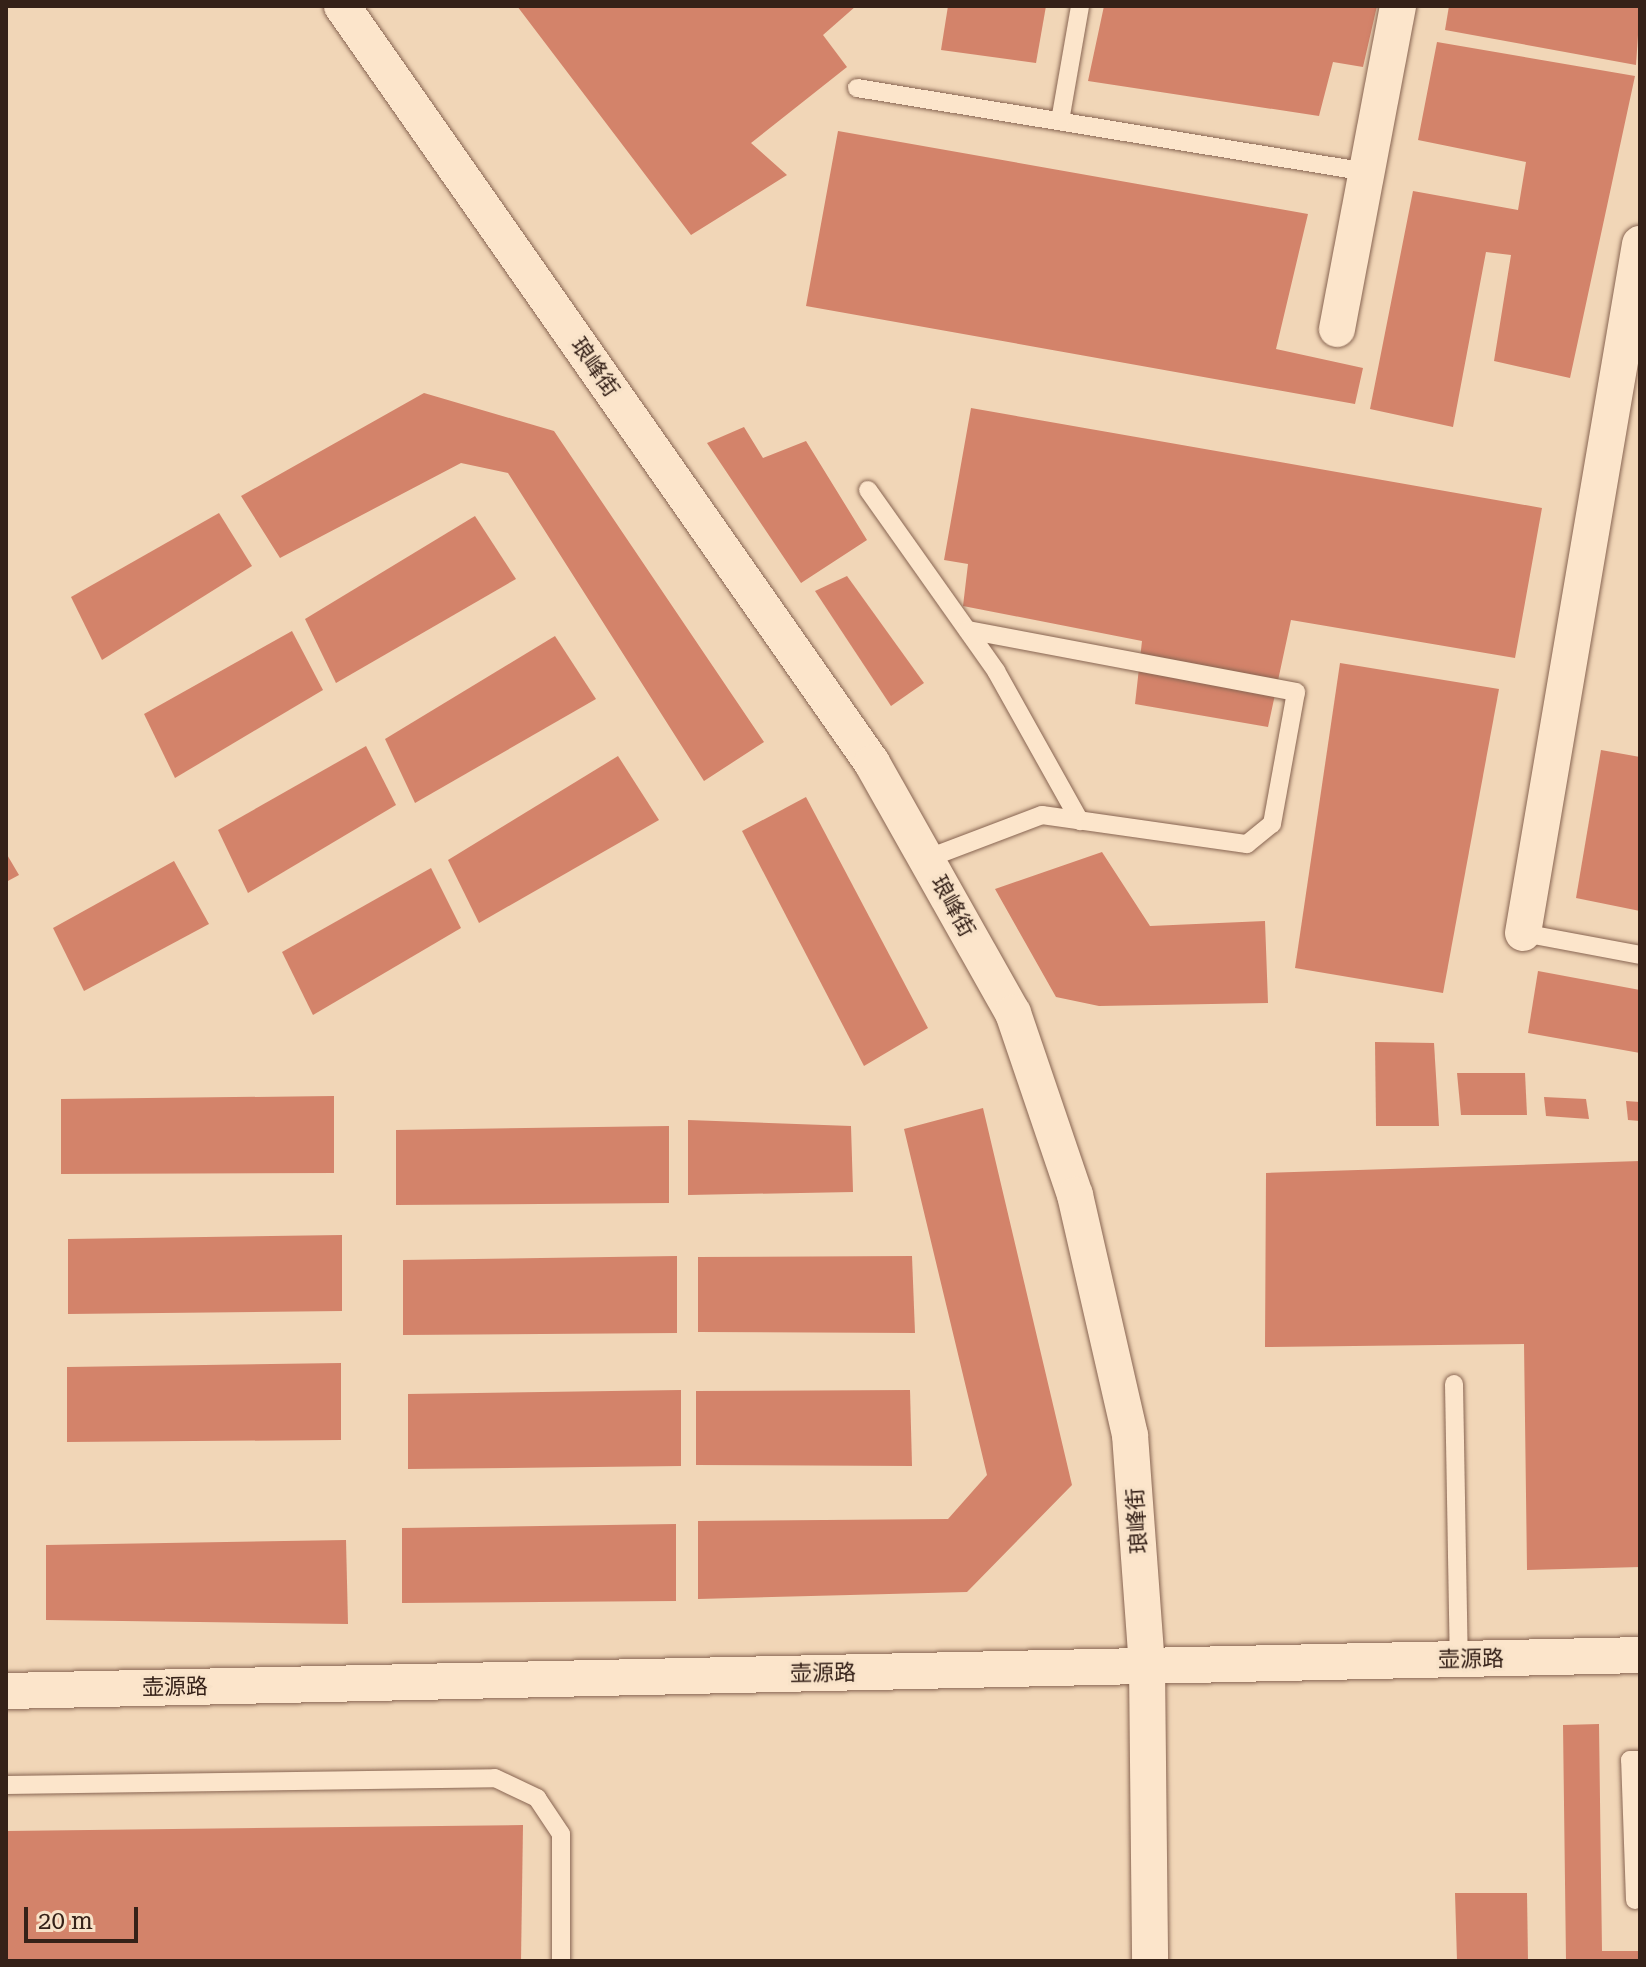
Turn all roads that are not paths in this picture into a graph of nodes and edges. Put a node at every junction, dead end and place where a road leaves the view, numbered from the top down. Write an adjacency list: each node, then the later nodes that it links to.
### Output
1 (342, 6): 12 (street, 琅峰街)
2 (1080, 6): 5 (lane)
3 (1398, 6): 6 (street)
4 (857, 88): 5 (lane)
5 (1060, 121): 6 (lane)
6 (1367, 172): 8 (street)
7 (1640, 244): 13 (street)
8 (1337, 329)
9 (868, 490): 10 (lane)
10 (968, 630): 11 (lane); 11 (lane)
11 (1080, 821): 12 (lane)
12 (926, 859): 18 (street, 琅峰街)
13 (1523, 933): 14 (lane)
14 (1640, 955)
15 (1454, 1384): 17 (lane)
16 (1640, 1655): 17 (street, 壶源路)
17 (1459, 1659): 18 (street, 壶源路)
18 (1147, 1666): 19 (street, 壶源路); 24 (street, 琅峰街)
19 (6, 1691)
20 (1640, 1760): 22 (lane)
21 (6, 1785): 23 (lane)
22 (1635, 1900)
23 (561, 1961)
24 (1150, 1961)

